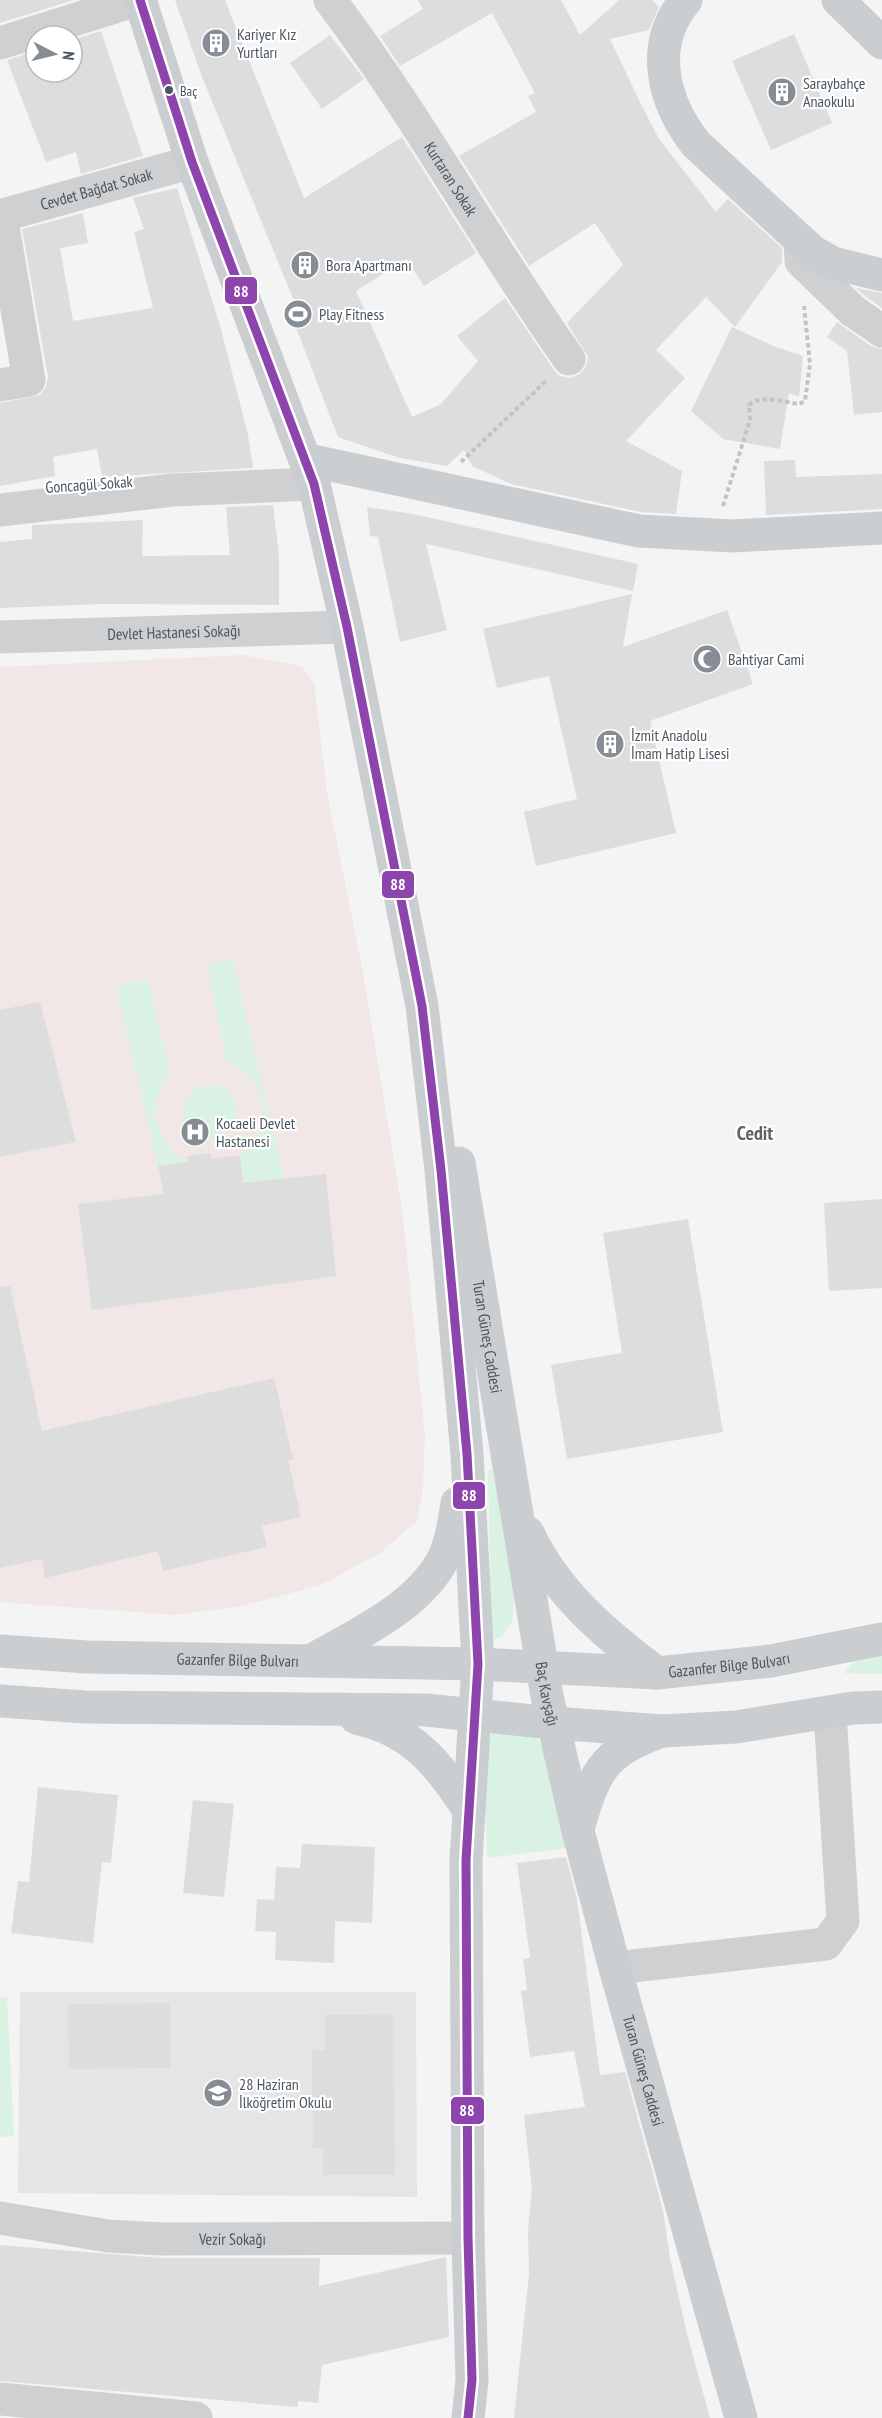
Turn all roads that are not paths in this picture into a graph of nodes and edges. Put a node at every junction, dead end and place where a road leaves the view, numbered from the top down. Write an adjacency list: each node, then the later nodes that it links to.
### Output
1 (138, 0): 5 (street); 7 (main road, Turan Güneş Caddesi)
2 (330, 0): 12 (street, Kurtaran Sokak)
3 (686, 0): 9 (main road)
4 (838, 0): 6 (main road)
5 (0, 43)
6 (882, 43)
7 (192, 162): 8 (street, Cevdet Bağdat Sokak); 14 (main road, Turan Güneş Caddesi)
8 (1, 215): 13 (street)
9 (801, 251): 10 (main road); 11 (street)
10 (882, 275)
11 (882, 331)
12 (569, 359)
13 (0, 386)
14 (311, 472): 15 (street, Goncagül Sokak); 18 (main road); 19 (main road, Turan Güneş Caddesi)
15 (177, 489): 16 (street, Goncagül Sokak); 17 (street, Goncagül Sokak)
16 (0, 493)
17 (0, 510)
18 (882, 528)
19 (347, 627): 20 (street, Devlet Hastanesi Sokağı); 21 (main road, Turan Güneş Caddesi)
20 (0, 637)
21 (422, 1006): 22 (main road, Turan Güneş Caddesi); 23 (main road, Turan Güneş Caddesi)
22 (467, 1454): 26 (main road); 27 (main road, Turan Güneş Caddesi)
23 (515, 1508): 28 (main road, Turan Güneş Caddesi); 29 (main road)
24 (882, 1639): 29 (main road, Gazanfer Bilge Bulvarı)
25 (0, 1651): 26 (main road, Gazanfer Bilge Bulvarı)
26 (312, 1660): 27 (main road, Gazanfer Bilge Bulvarı)
27 (478, 1664): 28 (main road, Baç Kavşağı); 34 (main road)
28 (540, 1667): 29 (main road, Gazanfer Bilge Bulvarı); 35 (main road, Baç Kavşağı)
29 (657, 1673)
30 (0, 1701): 32 (main road)
31 (882, 1707): 33 (main road)
32 (310, 1709): 34 (main road); 37 (main road)
33 (830, 1713): 36 (main road); 39 (street)
34 (476, 1715): 35 (main road, Baç Kavşağı); 37 (main road)
35 (553, 1723): 36 (main road); 38 (main road, Turan Güneş Caddesi)
36 (663, 1731): 38 (main road)
37 (469, 1810): 41 (main road)
38 (578, 1831): 39 (main road, Turan Güneş Caddesi)
39 (615, 1968): 45 (main road, Turan Güneş Caddesi)
40 (0, 2218): 41 (street, Vezir Sokağı)
41 (468, 2238): 44 (main road)
42 (0, 2399): 43 (street)
43 (196, 2418)
44 (468, 2418)
45 (741, 2418)

